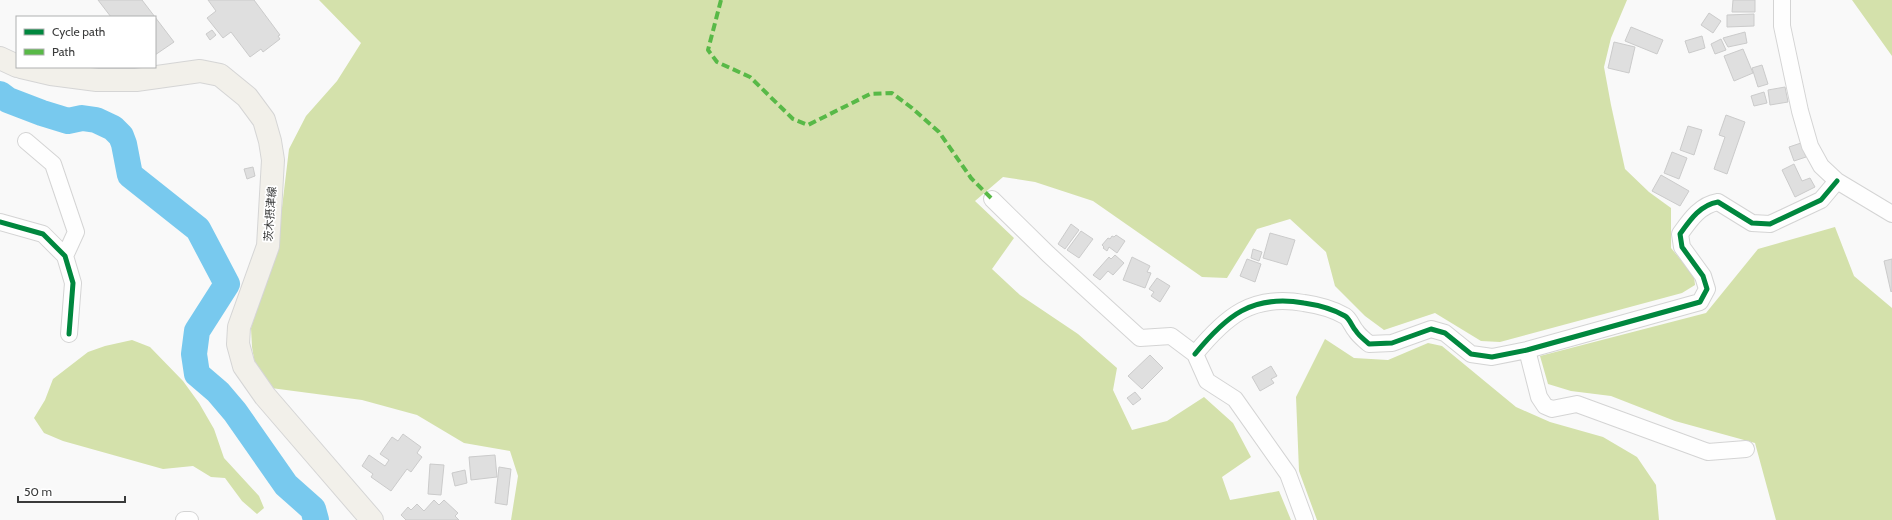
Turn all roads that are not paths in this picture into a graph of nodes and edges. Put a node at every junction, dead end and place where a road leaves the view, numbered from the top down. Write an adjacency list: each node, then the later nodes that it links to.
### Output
1 (1782, 0): 6 (street)
2 (0, 58): 3 (main road)
3 (16, 66)
4 (25, 68): 17 (main road, 茨木摂津線)
5 (26, 141): 10 (street)
6 (1837, 181): 8 (street); 12 (street)
7 (992, 199): 13 (street)
8 (1892, 214)
9 (0, 222): 10 (street)
10 (65, 256): 11 (street)
11 (69, 334)
12 (1527, 350): 13 (street); 14 (street)
13 (1194, 354): 18 (street)
14 (1746, 449)
15 (184, 520): 16 (street)
16 (190, 520)
17 (372, 520)
18 (1305, 520)

